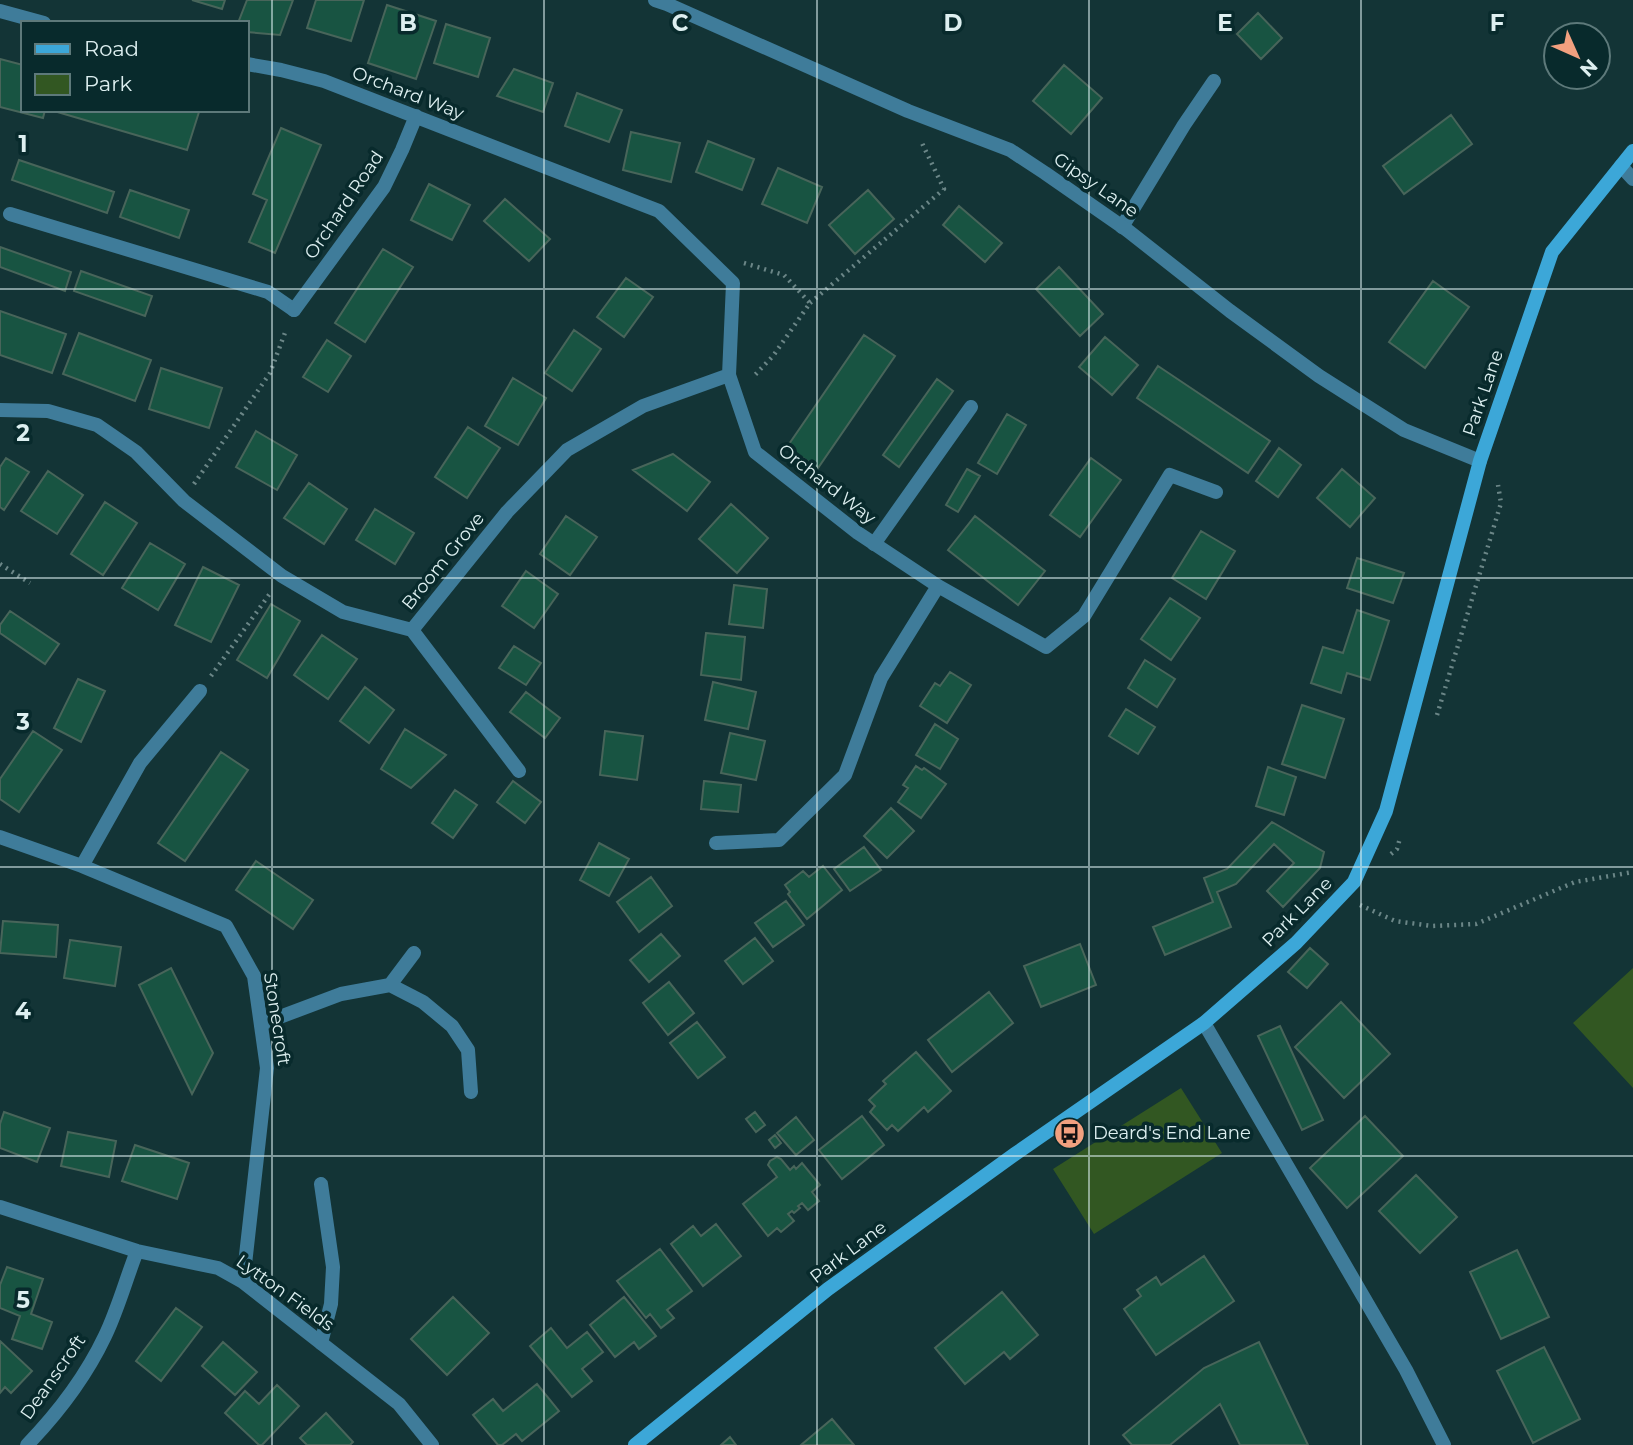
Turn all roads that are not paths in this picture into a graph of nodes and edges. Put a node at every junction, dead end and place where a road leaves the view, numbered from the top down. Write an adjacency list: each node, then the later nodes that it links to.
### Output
1 (656, 0): 11 (street, Gipsy Lane)
2 (0, 11): 3 (street)
3 (37, 21)
4 (248, 64): 6 (street, Orchard Way)
5 (1214, 80): 11 (street)
6 (416, 116): 10 (street, Orchard Road); 12 (street, Orchard Way)
7 (1633, 150): 8 (street, Park Lane)
8 (1621, 166): 9 (street); 15 (street, Park Lane)
9 (1633, 179)
10 (10, 214)
11 (1122, 227): 15 (street, Gipsy Lane)
12 (729, 375): 17 (street, Orchard Way); 19 (street, Broom Grove)
13 (971, 407): 17 (street)
14 (0, 410): 19 (street, Broom Grove)
15 (1480, 460): 27 (street, Park Lane)
16 (1216, 492): 18 (street, Orchard Way)
17 (874, 544): 18 (street, Orchard Way)
18 (938, 586): 23 (street)
19 (412, 630): 21 (street)
20 (201, 691): 24 (street)
21 (519, 771)
22 (0, 837): 24 (street, Stonecroft)
23 (716, 843)
24 (82, 866): 28 (street, Stonecroft)
25 (414, 953): 26 (street)
26 (390, 985): 28 (street); 29 (street)
27 (1205, 1023): 37 (street, Park Lane); 38 (street)
28 (261, 1024): 33 (street, Stonecroft)
29 (471, 1092)
30 (321, 1184): 34 (street)
31 (0, 1207): 32 (street, Lytton Fields)
32 (137, 1251): 33 (street, Lytton Fields); 35 (street, Deanscroft)
33 (243, 1282): 34 (street, Lytton Fields)
34 (321, 1343): 36 (street, Lytton Fields)
35 (27, 1445)
36 (432, 1445)
37 (635, 1445)
38 (1444, 1445)

